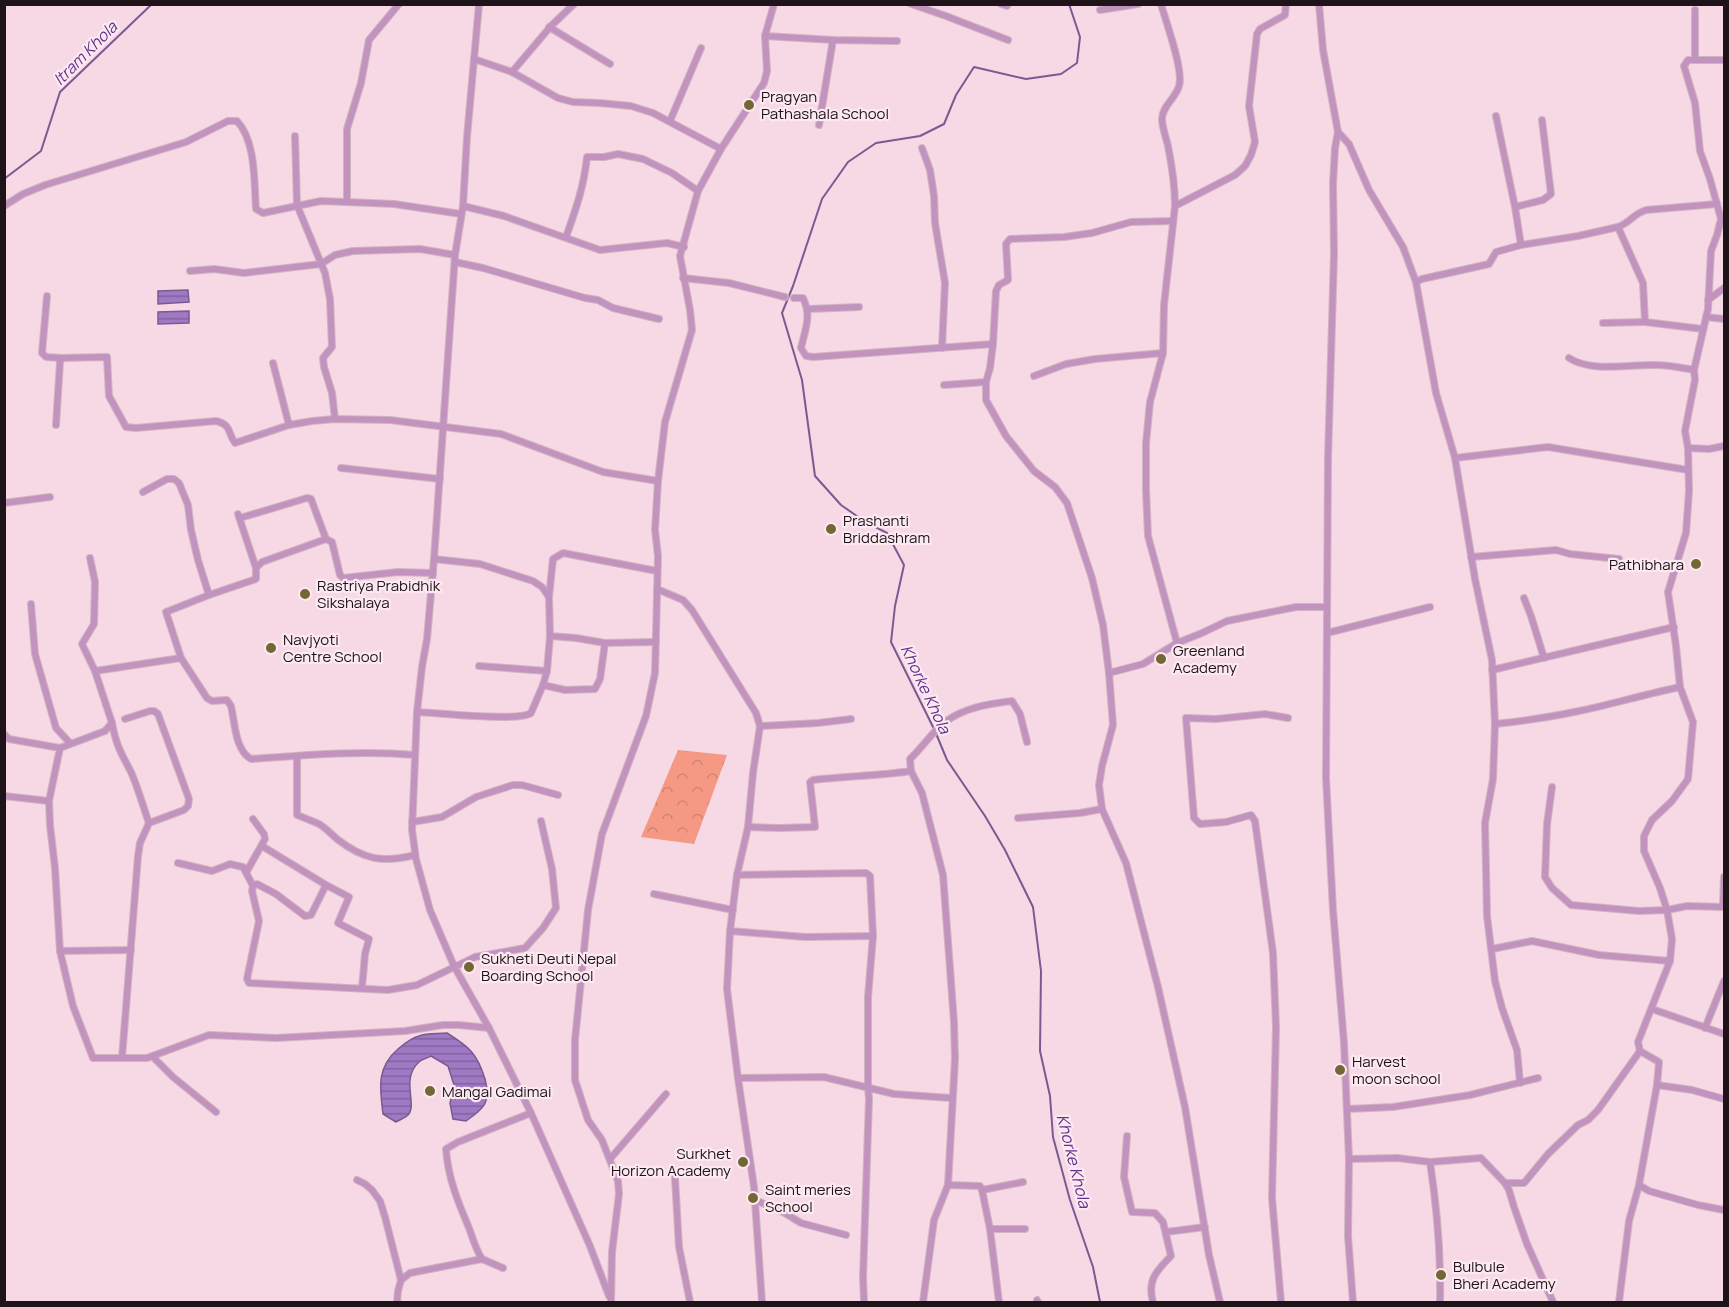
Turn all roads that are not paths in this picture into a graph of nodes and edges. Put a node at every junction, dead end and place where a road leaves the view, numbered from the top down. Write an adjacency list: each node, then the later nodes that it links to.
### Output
1 (399, 4): 33 (street)
2 (479, 4): 19 (street)
3 (574, 4): 13 (street)
4 (774, 4): 14 (street)
5 (911, 4): 10 (street)
6 (1138, 4): 11 (street)
7 (1161, 4): 38 (street)
8 (1286, 4): 38 (street)
9 (1319, 4): 28 (street)
10 (919, 6): 16 (street)
11 (1100, 10)
12 (1695, 10): 20 (street)
13 (549, 27): 22 (street); 23 (street)
14 (765, 36): 15 (street); 31 (street)
15 (833, 40): 17 (street); 27 (street)
16 (1008, 40)
17 (897, 41)
18 (701, 48): 26 (street)
19 (474, 58): 23 (street); 37 (street)
20 (1695, 60): 21 (street); 34 (street)
21 (1725, 60)
22 (610, 64)
23 (512, 72): 26 (street)
24 (1496, 116): 39 (street)
25 (1542, 120): 39 (street)
26 (670, 121): 31 (street)
27 (819, 125)
28 (1338, 132): 50 (street); 101 (street)
29 (295, 136): 35 (street)
30 (922, 148): 65 (street)
31 (721, 149): 32 (street)
32 (698, 191): 43 (street); 45 (street)
33 (348, 202): 35 (street); 40 (street)
34 (1717, 204): 42 (street); 55 (street)
35 (297, 205): 36 (street); 47 (street)
36 (4, 206)
37 (464, 206): 40 (street); 43 (street)
38 (1174, 206): 41 (street)
39 (1515, 207): 44 (street)
40 (462, 214): 46 (street)
41 (1172, 221): 64 (street); 66 (street)
42 (1618, 227): 44 (street); 61 (street)
43 (566, 237): 45 (street)
44 (1521, 245): 50 (street)
45 (684, 247): 49 (street)
46 (455, 259): 47 (street); 59 (street); 77 (street)
47 (321, 264): 48 (street); 74 (street)
48 (190, 271)
49 (683, 278): 53 (street); 84 (street)
50 (1416, 282): 80 (street)
51 (1725, 288): 55 (street)
52 (47, 296): 67 (street)
53 (785, 297)
54 (794, 298): 57 (street)
55 (1708, 300): 58 (street)
56 (859, 307): 57 (street)
57 (808, 309): 65 (street)
58 (1706, 317): 60 (street); 63 (street)
59 (659, 319)
60 (1725, 319)
61 (1645, 322): 62 (street); 63 (street)
62 (1603, 323)
63 (1703, 329): 70 (street)
64 (993, 344): 65 (street); 72 (street)
65 (942, 348)
66 (1163, 353): 71 (street); 108 (street)
67 (62, 358): 75 (street); 76 (street)
68 (1569, 358): 70 (street)
69 (273, 363): 76 (street)
70 (1694, 370): 79 (street)
71 (1034, 376)
72 (986, 382): 73 (street); 115 (street)
73 (944, 385)
74 (335, 419): 76 (street); 77 (street)
75 (56, 425)
76 (289, 425)
77 (444, 426): 83 (street); 84 (street)
78 (1725, 446): 79 (street)
79 (1688, 448): 82 (street)
80 (1455, 458): 82 (street); 89 (street)
81 (341, 468): 83 (street)
82 (1688, 470): 103 (street)
83 (440, 479): 91 (street)
84 (658, 481): 94 (street)
85 (143, 492): 97 (street)
86 (50, 497): 87 (street)
87 (4, 502)
88 (326, 539): 93 (street); 93 (street); 95 (street)
89 (1471, 556): 92 (street); 112 (street)
90 (90, 558): 113 (street)
91 (434, 559): 95 (street); 98 (street)
92 (1619, 559)
93 (256, 568): 97 (street)
94 (657, 571): 96 (street); 98 (street)
95 (433, 573): 118 (street)
96 (657, 589): 106 (street); 124 (street)
97 (209, 595): 109 (street)
98 (549, 597): 105 (street)
99 (1524, 598): 110 (street)
100 (31, 604): 127 (street)
101 (1327, 607): 104 (street); 108 (street)
102 (1430, 607): 104 (street)
103 (1674, 627): 110 (street); 117 (street)
104 (1327, 633): 179 (street)
105 (550, 636): 107 (street); 114 (street)
106 (656, 642): 107 (street); 183 (street)
107 (604, 643): 116 (street)
108 (1177, 643): 115 (street)
109 (181, 658): 113 (street); 130 (street)
110 (1544, 658): 112 (street)
111 (479, 666): 114 (street)
112 (1492, 670): 123 (street)
113 (95, 671): 122 (street)
114 (547, 672): 116 (street)
115 (1109, 673): 136 (street)
116 (543, 685): 118 (street)
117 (1680, 687): 123 (street); 153 (street)
118 (417, 712): 129 (street)
119 (1288, 718): 212 (street)
120 (124, 719): 141 (street)
121 (851, 719): 124 (street)
122 (112, 723): 127 (street); 141 (street)
123 (1495, 724): 158 (street)
124 (760, 726): 142 (street)
125 (4, 734): 128 (street)
126 (1027, 742): 131 (street)
127 (70, 743): 128 (street)
128 (60, 748): 135 (street)
129 (415, 755): 130 (street); 140 (street)
130 (297, 756): 144 (street)
131 (911, 771): 142 (street); 177 (street)
132 (1552, 787): 153 (street)
133 (558, 795): 140 (street)
134 (4, 796): 135 (street)
135 (49, 801): 159 (street)
136 (1102, 809): 137 (street); 195 (street)
137 (1018, 818)
138 (253, 819): 143 (street)
139 (541, 821): 161 (street)
140 (412, 822): 144 (street)
141 (149, 823): 157 (street)
142 (748, 826): 147 (street)
143 (262, 846): 146 (street); 149 (street)
144 (415, 855): 161 (street)
145 (178, 863): 146 (street)
146 (246, 871): 150 (street)
147 (737, 874): 152 (street); 156 (street)
148 (1725, 877): 154 (street)
149 (326, 885): 150 (street); 163 (street)
150 (253, 886): 163 (street)
151 (654, 894): 152 (street)
152 (732, 910): 155 (street)
153 (1667, 910): 154 (street); 160 (street)
154 (1724, 910)
155 (730, 931): 156 (street); 171 (street)
156 (873, 936): 175 (street)
157 (130, 950): 159 (street); 170 (street)
158 (1492, 950): 160 (street); 173 (street)
159 (60, 951): 170 (street)
160 (1670, 961): 164 (street)
161 (454, 966): 163 (street); 165 (street)
162 (1725, 981): 166 (street)
163 (362, 988)
164 (1652, 1009): 166 (street); 168 (street)
165 (489, 1028): 169 (street); 181 (street)
166 (1705, 1028): 167 (street)
167 (1725, 1034)
168 (1640, 1051): 174 (street); 189 (street)
169 (153, 1057): 170 (street); 180 (street)
170 (122, 1058)
171 (738, 1078): 175 (street); 193 (street)
172 (1538, 1078): 173 (street)
173 (1520, 1083): 179 (street)
174 (1657, 1085): 178 (street); 191 (street)
175 (868, 1087): 177 (street); 207 (street)
176 (666, 1094): 183 (street)
177 (951, 1098): 190 (street)
178 (1725, 1099)
179 (1347, 1110): 184 (street)
180 (216, 1112)
181 (531, 1113): 200 (street); 204 (street)
182 (1127, 1136): 198 (street)
183 (610, 1159): 204 (street)
184 (1349, 1159): 185 (street); 213 (street)
185 (1430, 1162): 189 (street); 214 (street)
186 (675, 1178): 205 (street)
187 (357, 1180): 202 (street)
188 (1023, 1182): 192 (street)
189 (1505, 1183): 215 (street)
190 (948, 1185): 192 (street); 208 (street)
191 (1639, 1185): 194 (street); 216 (street)
192 (982, 1190): 196 (street)
193 (755, 1200): 199 (street); 206 (street)
194 (1725, 1210)
195 (1205, 1227): 198 (street); 211 (street)
196 (990, 1229): 197 (street); 209 (street)
197 (1025, 1229)
198 (1166, 1232): 210 (street)
199 (846, 1235)
200 (482, 1259): 201 (street); 202 (street)
201 (503, 1268)
202 (401, 1280): 203 (street)
203 (398, 1302)
204 (611, 1302)
205 (690, 1302)
206 (762, 1302)
207 (864, 1302)
208 (924, 1302)
209 (999, 1302)
210 (1153, 1302)
211 (1220, 1302)
212 (1281, 1302)
213 (1353, 1302)
214 (1440, 1302)
215 (1553, 1302)
216 (1619, 1302)

